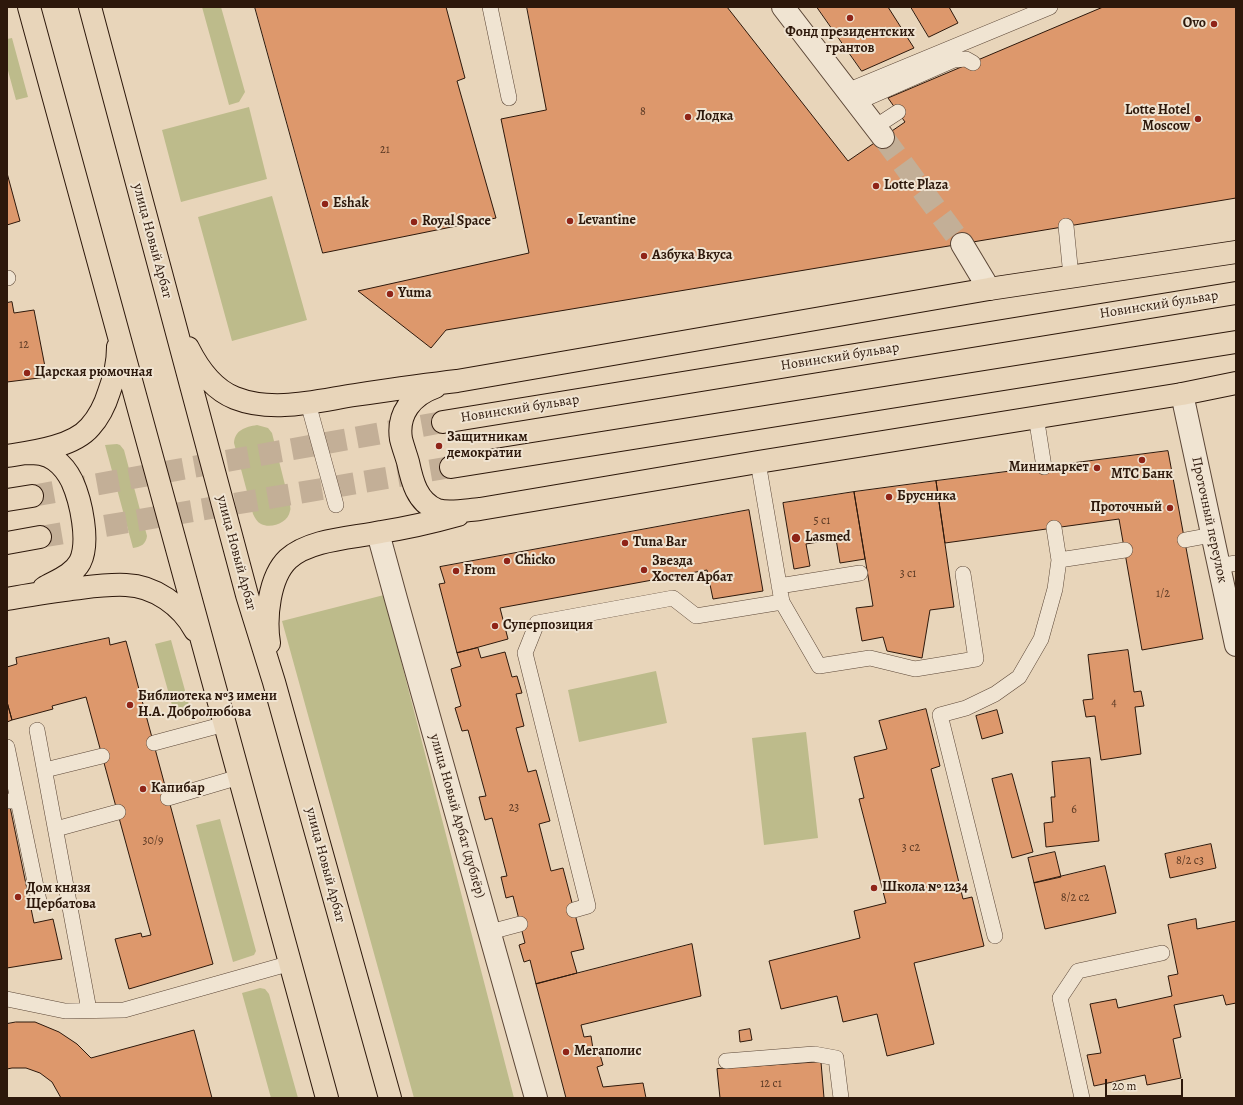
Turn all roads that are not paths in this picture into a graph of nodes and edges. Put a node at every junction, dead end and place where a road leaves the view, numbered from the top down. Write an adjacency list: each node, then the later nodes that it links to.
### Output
1 (29, 7): 18 (main road)
2 (90, 7): 17 (main road, улица Новый Арбат)
3 (490, 7): 8 (lane)
4 (783, 7): 7 (street)
5 (1050, 7): 7 (lane)
6 (973, 63): 7 (lane)
7 (851, 97): 10 (street)
8 (509, 98)
9 (898, 112): 10 (lane)
10 (879, 132)
11 (1066, 226): 14 (lane)
12 (962, 244): 15 (street)
13 (1236, 252): 14 (main road)
14 (1071, 276): 15 (main road)
15 (989, 289): 20 (main road)
16 (1236, 293): 25 (main road, Новинский бульвар)
17 (173, 319): 23 (main road); 51 (main road, улица Новый Арбат)
18 (117, 330): 26 (main road); 50 (main road)
19 (1236, 342): 29 (main road)
20 (457, 381): 23 (main road); 33 (main road)
21 (1236, 383): 22 (main road)
22 (1182, 394): 24 (main road); 36 (street, Проточный переулок)
23 (308, 403): 32 (lane)
24 (1036, 416): 27 (main road); 28 (lane)
25 (443, 422)
26 (16, 454): 46 (main road)
27 (758, 462): 33 (main road); 45 (lane)
28 (1044, 466)
29 (451, 467)
30 (32, 496): 31 (main road)
31 (7, 500)
32 (336, 505)
33 (480, 509): 35 (main road)
34 (1054, 528): 41 (lane)
35 (378, 533): 51 (main road); 65 (street, улица Новый Арбат (дублёр))
36 (1212, 535): 38 (lane); 42 (street, Проточный переулок)
37 (40, 537): 39 (main road)
38 (1184, 540)
39 (7, 543)
40 (1125, 550): 41 (lane)
41 (1059, 560): 66 (lane)
42 (1228, 564): 49 (street, Проточный переулок)
43 (860, 573): 45 (lane)
44 (962, 574): 48 (lane)
45 (779, 586): 48 (lane)
46 (32, 594): 47 (main road); 50 (main road)
47 (7, 599)
48 (782, 602): 63 (lane)
49 (1236, 645)
50 (206, 655): 52 (main road)
51 (274, 682): 73 (main road, улица Новый Арбат)
52 (225, 724): 54 (lane); 58 (main road)
53 (38, 730): 57 (lane)
54 (154, 743)
55 (7, 747): 62 (lane)
56 (102, 756): 57 (lane)
57 (45, 770): 61 (lane)
58 (239, 777): 59 (lane); 68 (main road)
59 (168, 798)
60 (118, 812): 61 (lane)
61 (56, 829): 70 (lane)
62 (39, 901)
63 (574, 910)
64 (520, 924): 65 (lane)
65 (490, 932): 74 (street, улица Новый Арбат (дублёр))
66 (995, 936)
67 (1162, 953): 76 (lane)
68 (290, 963): 70 (lane); 72 (main road)
69 (7, 999): 70 (lane)
70 (89, 1010)
71 (726, 1061): 75 (lane)
72 (327, 1098)
73 (390, 1098)
74 (536, 1098)
75 (841, 1098)
76 (1082, 1098)

